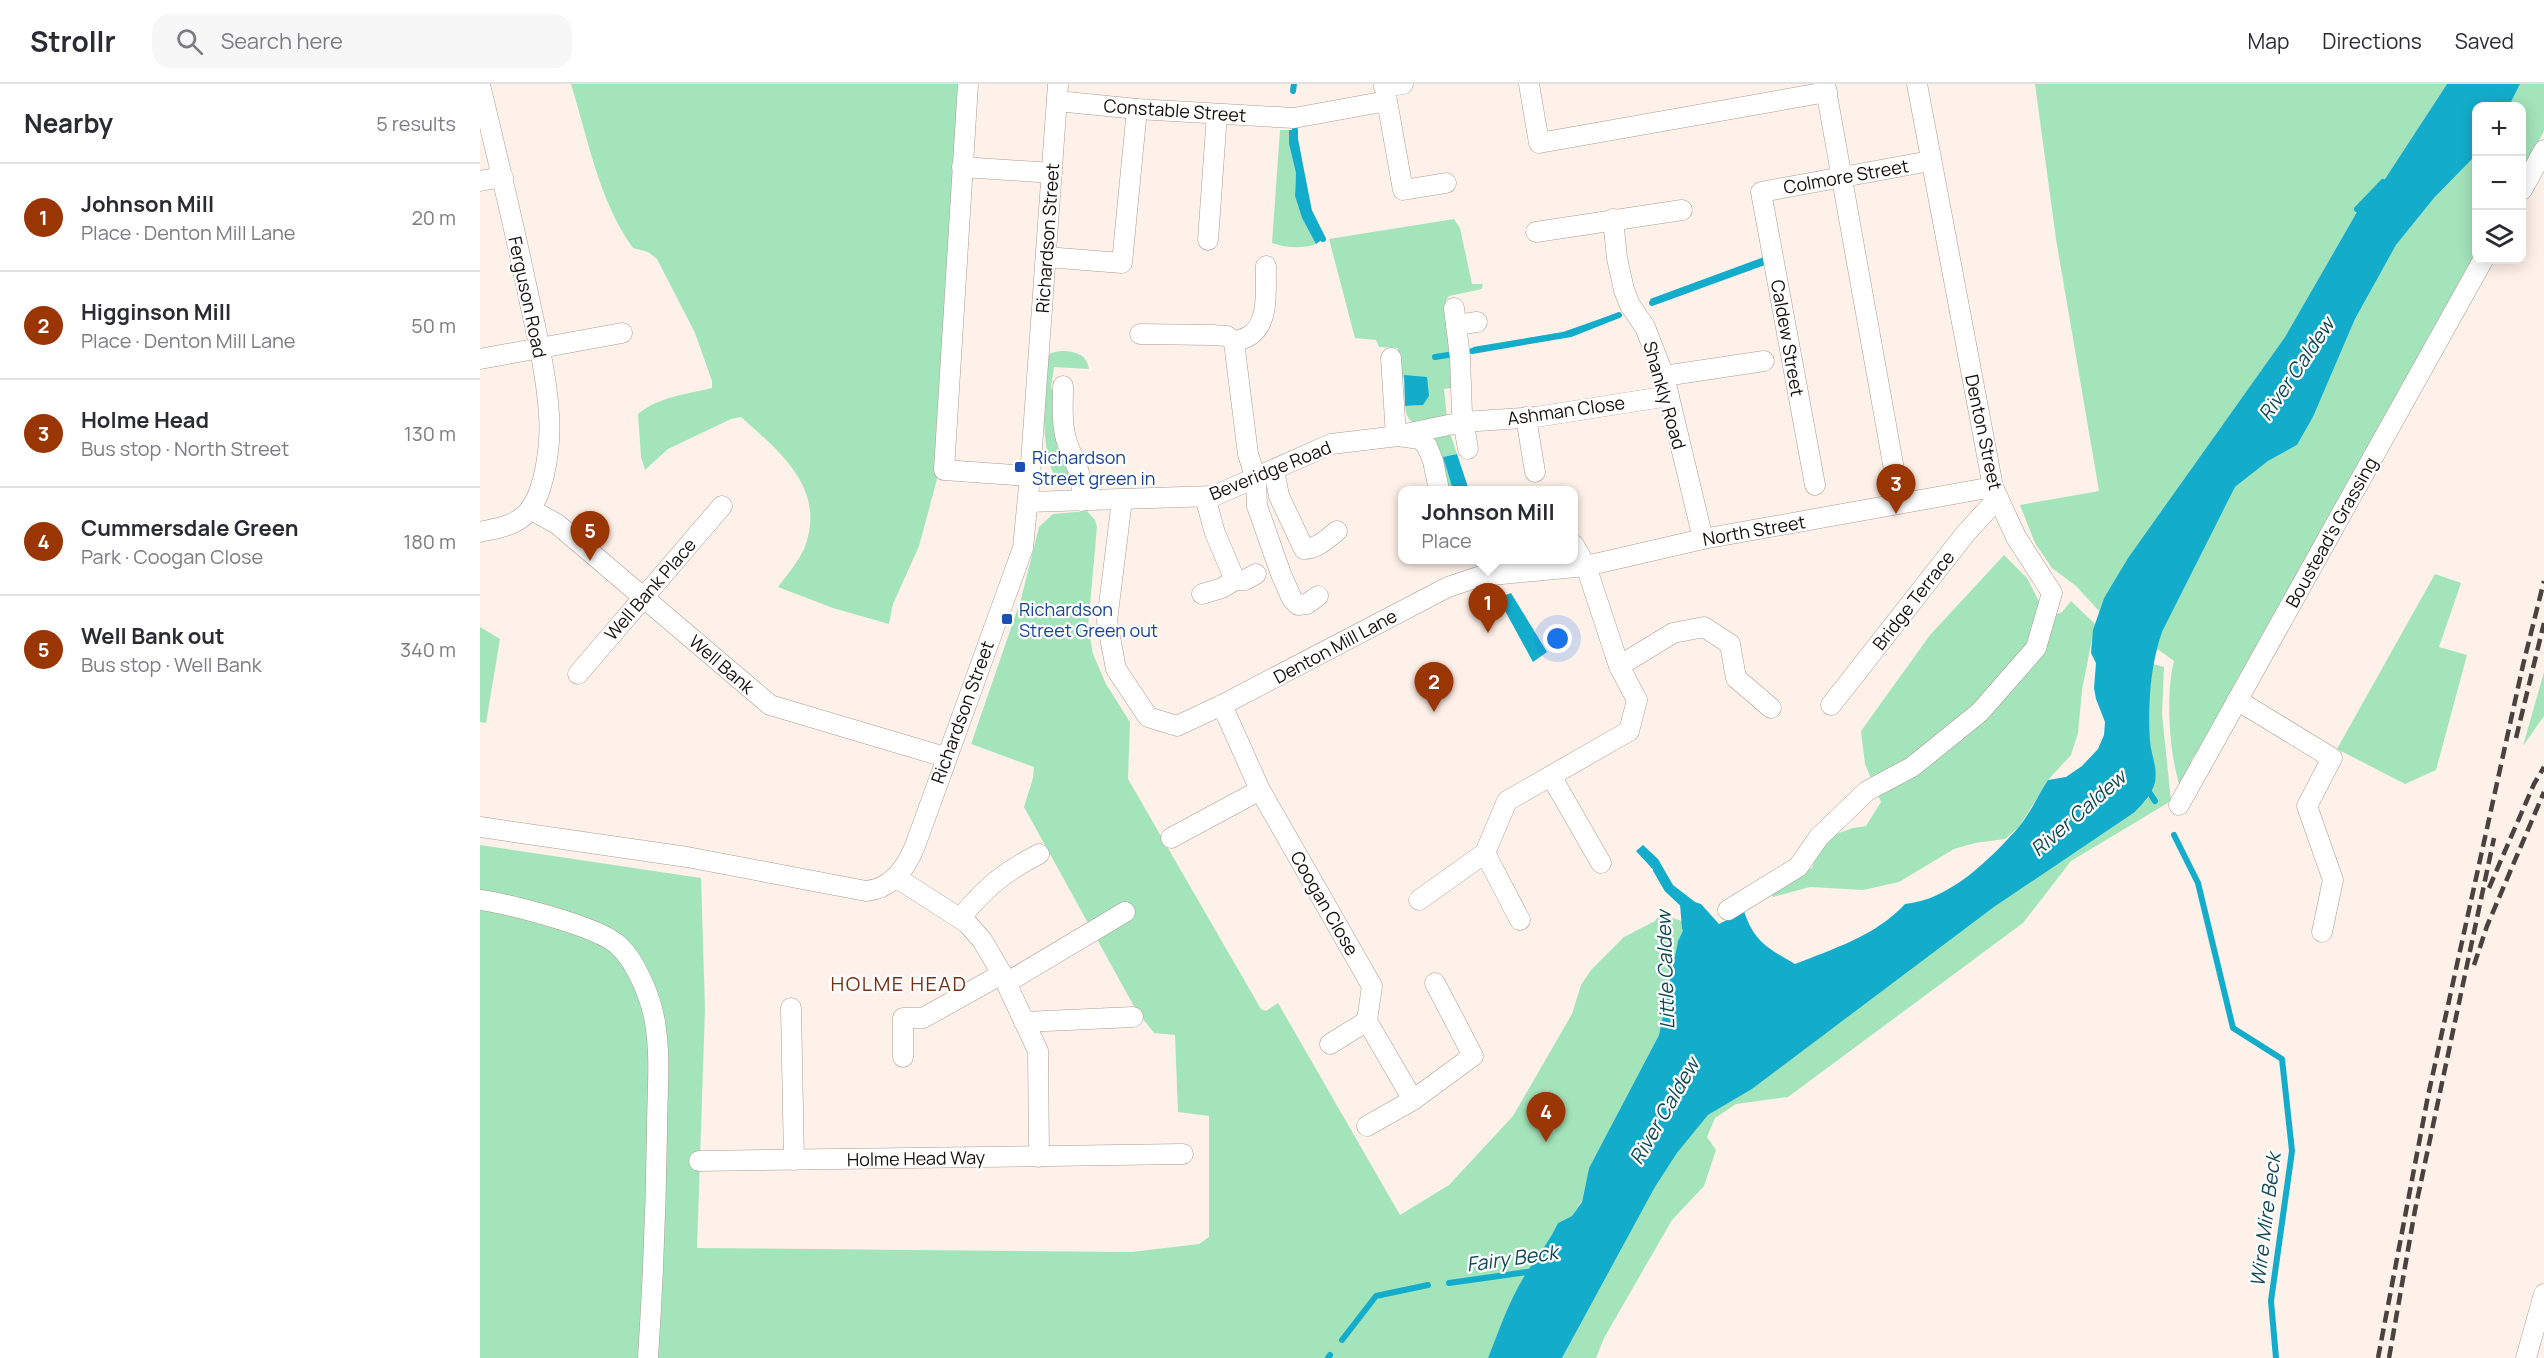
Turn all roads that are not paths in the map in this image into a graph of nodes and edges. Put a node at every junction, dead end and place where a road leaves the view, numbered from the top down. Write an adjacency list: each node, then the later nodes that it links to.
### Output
1 (968, 84): 12 (street)
2 (1529, 84): 6 (street)
3 (1917, 84): 11 (street, Denton Street)
4 (480, 85): 15 (street, Ferguson Road)
5 (1390, 88): 9 (street, Constable Street); 17 (street)
6 (1826, 88): 14 (street)
7 (1057, 93): 8 (street, Constable Street); 13 (street, Richardson Street)
8 (1137, 109): 9 (street, Constable Street); 24 (street)
9 (1217, 114): 23 (street)
10 (2544, 150): 18 (street)
11 (1930, 161): 14 (street, Colmore Street); 48 (street, Denton Street)
12 (962, 167): 13 (street); 44 (street)
13 (1052, 173): 24 (street, Richardson Street)
14 (1841, 176): 19 (street, Colmore Street); 53 (street)
15 (503, 177): 16 (street); 31 (street, Ferguson Road)
16 (480, 181)
17 (1446, 183)
18 (2526, 183)
19 (1761, 192): 46 (street, Caldew Street)
20 (1682, 210): 21 (street)
21 (1613, 219): 22 (street); 35 (street, Shankly Road)
22 (1536, 232)
23 (1208, 240)
24 (1046, 257): 44 (street, Richardson Street)
25 (2481, 264): 69 (street, Boustead's Grassing)
26 (1266, 266): 30 (street)
27 (1477, 322): 39 (street)
28 (622, 333): 31 (street)
29 (1140, 334): 30 (street)
30 (1234, 342): 45 (street)
31 (539, 348): 33 (street); 55 (street, Ferguson Road)
32 (1391, 358): 40 (street)
33 (480, 359)
34 (1764, 361): 35 (street)
35 (1664, 376): 37 (street, Shankly Road)
36 (1063, 386): 51 (street)
37 (1669, 396): 38 (street, Ashman Close); 58 (street, Shankly Road)
38 (1526, 417): 39 (street, Ashman Close); 43 (street)
39 (1463, 422): 40 (street, Ashman Close); 41 (street)
40 (1397, 436): 42 (street, Beveridge Road); 47 (street, Beveridge Road)
41 (1468, 449)
42 (1274, 470): 45 (street, Beveridge Road); 56 (street)
43 (1535, 472)
44 (1030, 476): 52 (street, Richardson Street)
45 (1256, 479): 49 (street, Beveridge Road); 66 (street)
46 (1815, 485)
47 (1438, 486)
48 (1996, 492): 53 (street, North Street); 71 (street, Bridge Terrace); 85 (street, Denton Street)
49 (1205, 497): 50 (street, Beveridge Road); 63 (street)
50 (1122, 500): 51 (street, Beveridge Road); 70 (street)
51 (1082, 501): 52 (street, Beveridge Road)
52 (1028, 502): 73 (street, Richardson Street)
53 (1900, 503): 58 (street, North Street)
54 (722, 506): 65 (street, Well Bank Place)
55 (530, 509): 57 (street); 65 (street, Well Bank)
56 (1337, 531)
57 (480, 532)
58 (1703, 539): 60 (street, North Street)
59 (1578, 552): 60 (street)
60 (1586, 566): 61 (street, North Street); 67 (street)
61 (1515, 573): 70 (street, Denton Mill Lane)
62 (1256, 574): 63 (street)
63 (1235, 580): 64 (street)
64 (1202, 594)
65 (643, 596): 68 (street, Well Bank Place); 73 (street, Well Bank)
66 (1318, 596)
67 (1619, 666): 72 (street); 74 (street)
68 (578, 674)
69 (2237, 700): 76 (street, Boustead's Grassing); 89 (street)
70 (1222, 705): 75 (street, Coogan Close)
71 (1831, 705)
72 (1771, 708)
73 (945, 757): 82 (street, Richardson Street)
74 (1551, 776): 79 (street); 81 (street)
75 (1260, 790): 78 (street); 94 (street, Coogan Close)
76 (2179, 805)
77 (480, 827): 82 (street)
78 (1171, 838)
79 (1485, 853): 84 (street); 88 (street)
80 (1039, 854): 87 (street)
81 (1601, 862)
82 (897, 878): 87 (street)
83 (480, 900): 105 (street)
84 (1419, 900)
85 (1728, 910)
86 (1125, 912): 90 (street)
87 (960, 918): 90 (street)
88 (1520, 920)
89 (2322, 932)
90 (1004, 978): 95 (street); 97 (street)
91 (1435, 982): 98 (street)
92 (791, 1008): 102 (street)
93 (1133, 1017): 95 (street)
94 (1366, 1021): 96 (street); 98 (street)
95 (1024, 1022): 101 (street)
96 (1330, 1044)
97 (903, 1057)
98 (1413, 1100): 99 (street)
99 (1367, 1126)
100 (1184, 1154): 101 (street, Holme Head Way)
101 (1039, 1157): 102 (street, Holme Head Way)
102 (794, 1160): 103 (street, Holme Head Way)
103 (699, 1161)
104 (2544, 1294): 106 (street)
105 (648, 1358)
106 (2526, 1358)

